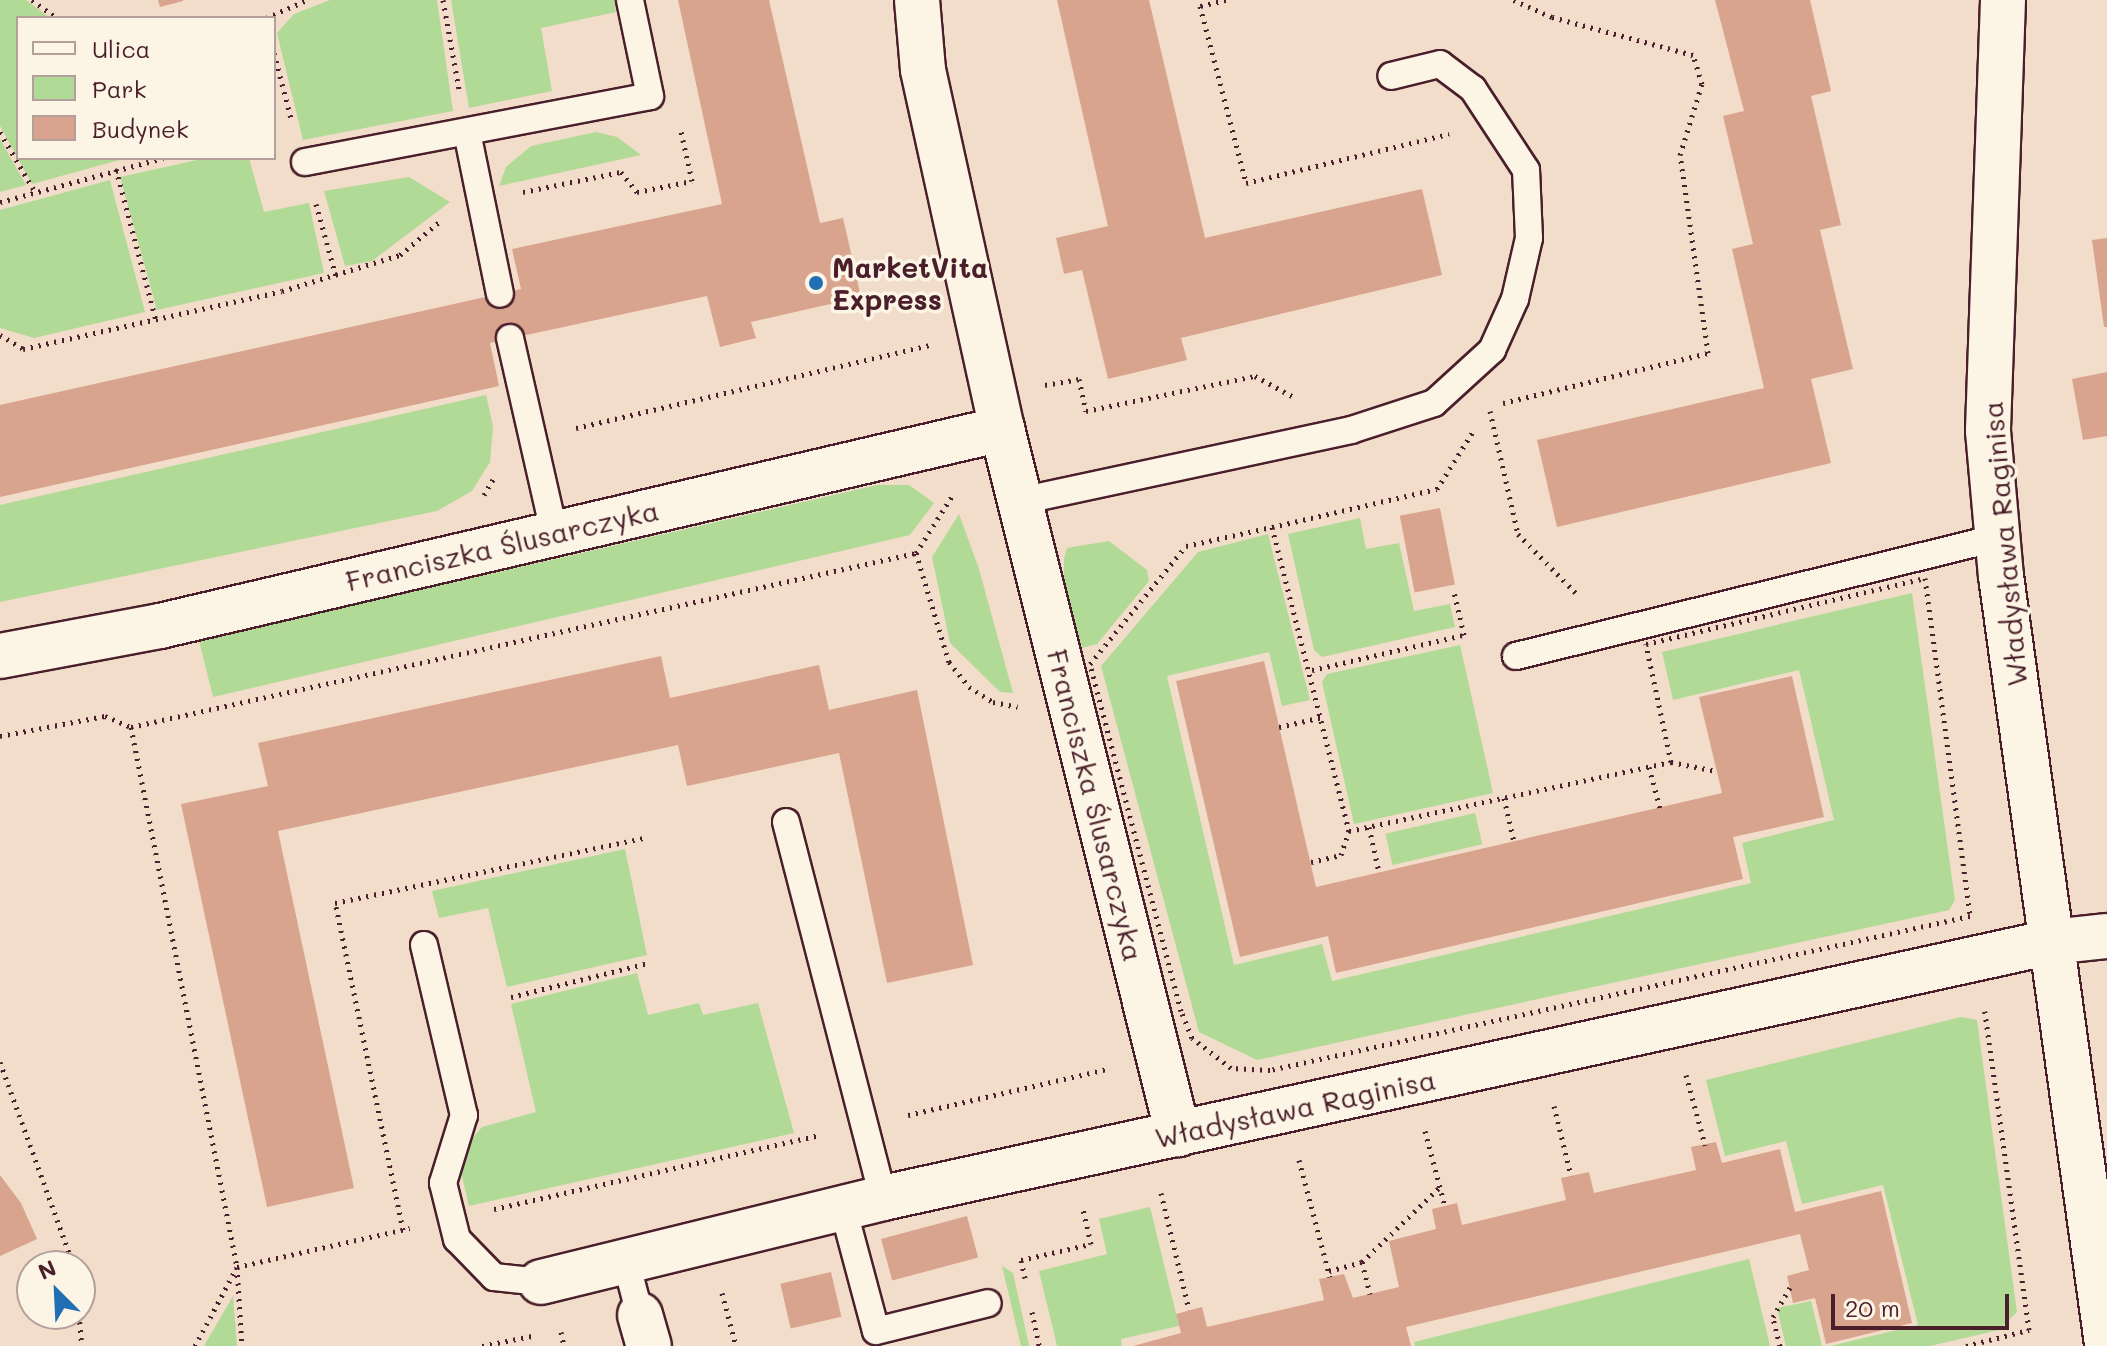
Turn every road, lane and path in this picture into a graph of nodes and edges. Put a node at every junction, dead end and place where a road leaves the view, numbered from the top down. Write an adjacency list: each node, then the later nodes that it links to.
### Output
1 (32, 0): 9 (path)
2 (307, 0): 10 (path)
3 (443, 0): 14 (path)
4 (630, 0): 14 (lane)
5 (917, 0): 34 (street, Franciszka Ślusarczyka)
6 (1226, 0): 16 (path)
7 (1513, 0): 33 (path)
8 (2003, 0): 42 (street, Władysława Raginisa)
9 (54, 16)
10 (271, 16)
11 (276, 61): 15 (path)
12 (1391, 76): 38 (lane)
13 (0, 132): 17 (path)
14 (467, 132): 20 (lane); 24 (lane)
15 (295, 135)
16 (1458, 135)
17 (16, 159)
18 (16, 160): 23 (path)
19 (154, 160): 21 (path)
20 (305, 162)
21 (116, 169): 23 (path); 27 (path)
22 (621, 172): 24 (path)
23 (35, 192): 25 (path)
24 (479, 201): 26 (lane); 27 (path)
25 (0, 202)
26 (500, 294)
27 (156, 320): 28 (path)
28 (0, 335)
29 (510, 338): 41 (lane)
30 (946, 341): 35 (path)
31 (1038, 387): 32 (path)
32 (1302, 401)
33 (1489, 406): 40 (path); 45 (path)
34 (1002, 429): 38 (street, Franciszka Ślusarczyka); 41 (street, Franciszka Ślusarczyka)
35 (569, 430)
36 (942, 490): 37 (path)
37 (964, 501)
38 (1020, 501): 83 (street, Franciszka Ślusarczyka)
39 (946, 506): 43 (path)
40 (1272, 527): 48 (path); 54 (path)
41 (554, 532): 46 (street, Franciszka Ślusarczyka)
42 (1997, 538): 47 (lane); 66 (street, Władysława Raginisa)
43 (916, 553): 49 (path); 51 (path)
44 (1454, 592): 48 (path)
45 (1588, 605)
46 (0, 656)
47 (1516, 656)
48 (1312, 670): 50 (path)
49 (1021, 693)
50 (1323, 717): 52 (path); 61 (path)
51 (131, 727): 53 (path); 100 (path)
52 (1279, 727)
53 (0, 736)
54 (1671, 762): 55 (path); 56 (path)
55 (1649, 767): 57 (path); 58 (path)
56 (1716, 771)
57 (1504, 798): 60 (path); 62 (path)
58 (1660, 808)
59 (786, 822): 79 (lane)
60 (1369, 827): 61 (path); 64 (path)
61 (1349, 831): 63 (path)
62 (1514, 842)
63 (1311, 862)
64 (1379, 872)
65 (2107, 936): 66 (street, Władysława Raginisa)
66 (2051, 942): 83 (street, Władysława Raginisa); 111 (street, Władysława Raginisa)
67 (424, 945): 96 (lane)
68 (648, 963): 69 (path)
69 (511, 997)
70 (1969, 1008): 118 (path)
71 (0, 1062): 97 (path)
72 (1119, 1066): 79 (path)
73 (1701, 1070): 74 (path)
74 (1686, 1074): 75 (path); 84 (path)
75 (1671, 1077)
76 (1568, 1099): 77 (path)
77 (1553, 1102): 78 (path); 88 (path)
78 (1539, 1105)
79 (863, 1125): 93 (lane); 96 (path)
80 (1439, 1127): 81 (path)
81 (1425, 1130): 82 (path); 90 (path)
82 (1411, 1133)
83 (1178, 1134): 93 (street, Władysława Raginisa)
84 (1705, 1145)
85 (1313, 1156): 86 (path)
86 (1299, 1159): 87 (path); 99 (path)
87 (1283, 1163)
88 (1571, 1176)
89 (1176, 1188): 91 (path)
90 (1439, 1188): 95 (path); 99 (path)
91 (1160, 1192): 92 (path); 108 (path)
92 (1145, 1195)
93 (863, 1203): 98 (street, Władysława Raginisa); 106 (lane)
94 (1098, 1206): 104 (path)
95 (1445, 1206)
96 (453, 1219): 100 (path); 101 (lane)
97 (68, 1250)
98 (626, 1262): 101 (street, Władysława Raginisa); 110 (lane)
99 (1362, 1262): 105 (path)
100 (237, 1267): 112 (path); 113 (path)
101 (541, 1282)
102 (721, 1285): 115 (path)
103 (1790, 1288): 117 (path)
104 (1027, 1289)
105 (1370, 1294)
106 (988, 1303)
107 (1030, 1303): 116 (path)
108 (1189, 1310)
109 (560, 1331): 114 (path)
110 (644, 1331)
111 (2107, 1344)
112 (195, 1346)
113 (242, 1346)
114 (564, 1346)
115 (736, 1346)
116 (1039, 1346)
117 (1780, 1346)
118 (1966, 1346)

